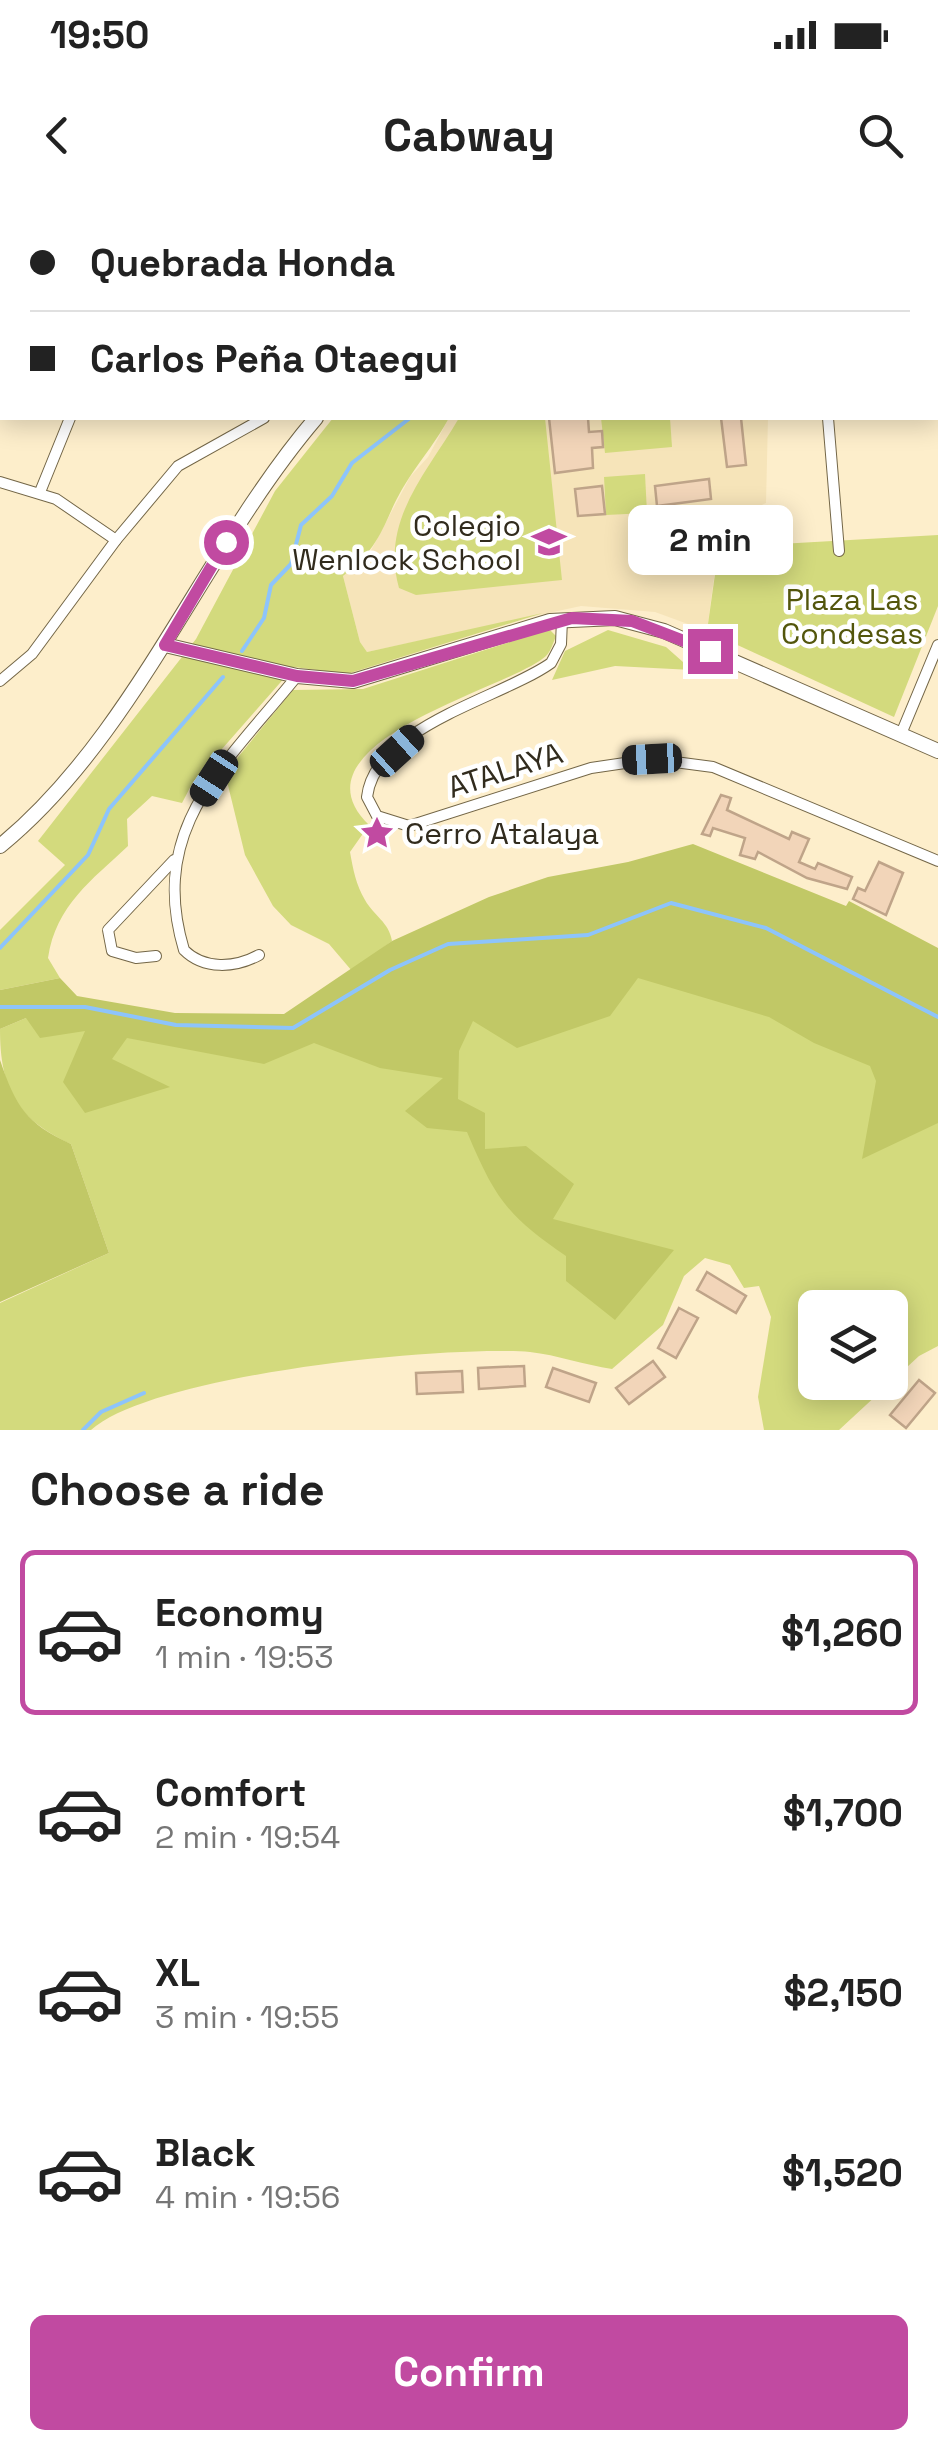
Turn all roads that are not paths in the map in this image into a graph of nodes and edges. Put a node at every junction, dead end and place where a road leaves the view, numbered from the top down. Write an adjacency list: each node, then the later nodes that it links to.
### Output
1 (69, 420): 6 (street)
2 (260, 420): 7 (street)
3 (314, 420): 11 (street)
4 (828, 420): 8 (street)
5 (0, 482): 6 (street)
6 (40, 492): 7 (street)
7 (116, 540): 13 (street)
8 (839, 551)
9 (562, 619): 12 (street); 14 (street); 18 (street, ATALAYA)
10 (938, 644): 14 (street)
11 (165, 645): 12 (street); 16 (street)
12 (297, 676): 17 (street)
13 (0, 681)
14 (900, 734): 15 (street)
15 (938, 751)
16 (0, 846)
17 (175, 858): 19 (street); 20 (street)
18 (938, 861)
19 (260, 955)
20 (156, 956)

